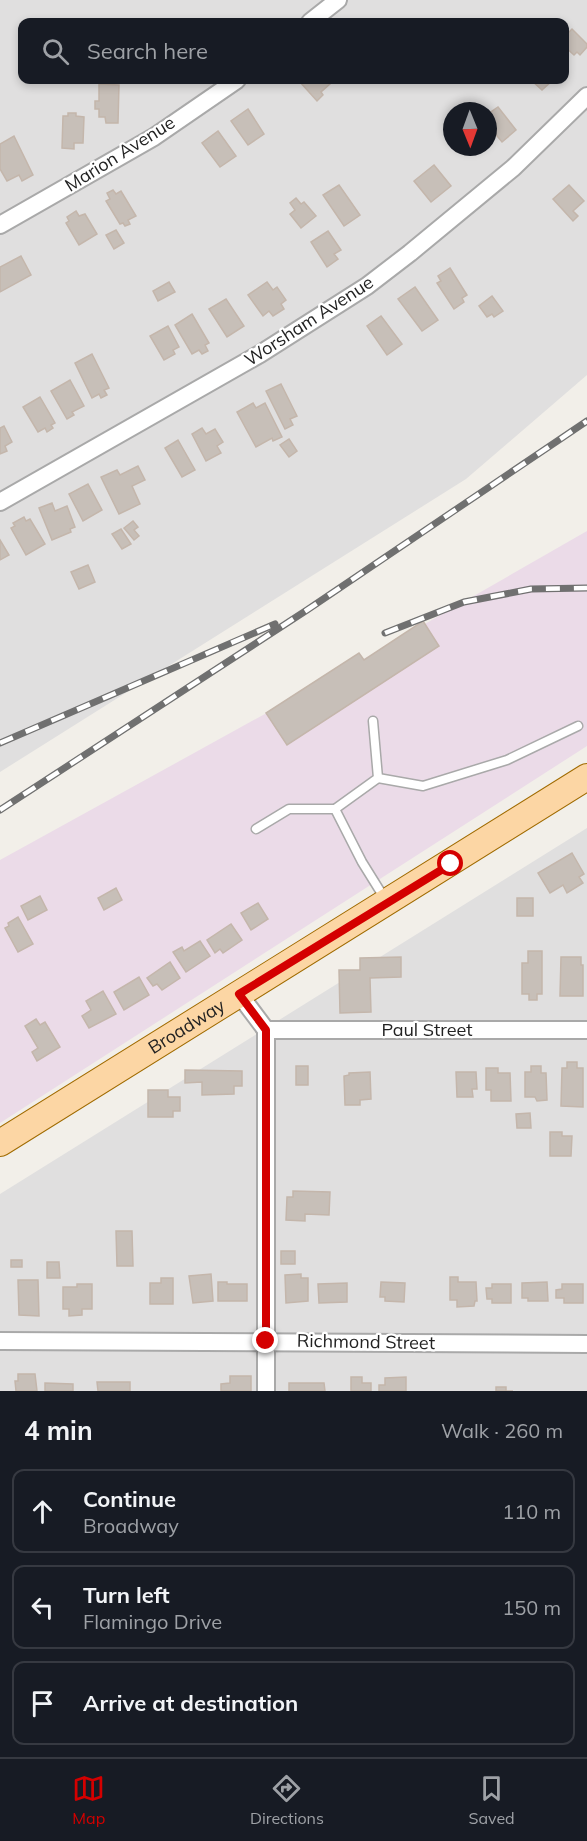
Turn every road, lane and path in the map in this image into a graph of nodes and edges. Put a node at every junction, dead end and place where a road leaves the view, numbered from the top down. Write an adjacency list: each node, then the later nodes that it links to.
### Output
1 (338, 0): 2 (street)
2 (315, 18)
3 (231, 84): 5 (street, Marion Avenue)
4 (587, 96): 6 (street, Worsham Avenue)
5 (0, 225)
6 (0, 502)
7 (373, 721): 10 (lane)
8 (578, 726): 10 (lane)
9 (587, 777): 13 (main road, Broadway)
10 (378, 778): 11 (lane)
11 (335, 809): 12 (lane); 13 (lane)
12 (256, 829)
13 (387, 902): 14 (main road, Broadway)
14 (239, 994): 15 (street); 17 (main road, Broadway)
15 (266, 1030): 16 (street, Paul Street); 19 (street)
16 (587, 1030)
17 (0, 1143)
18 (0, 1341): 19 (street, Richmond Street)
19 (266, 1341): 20 (street, Richmond Street); 21 (street)
20 (587, 1344)
21 (266, 1391)

